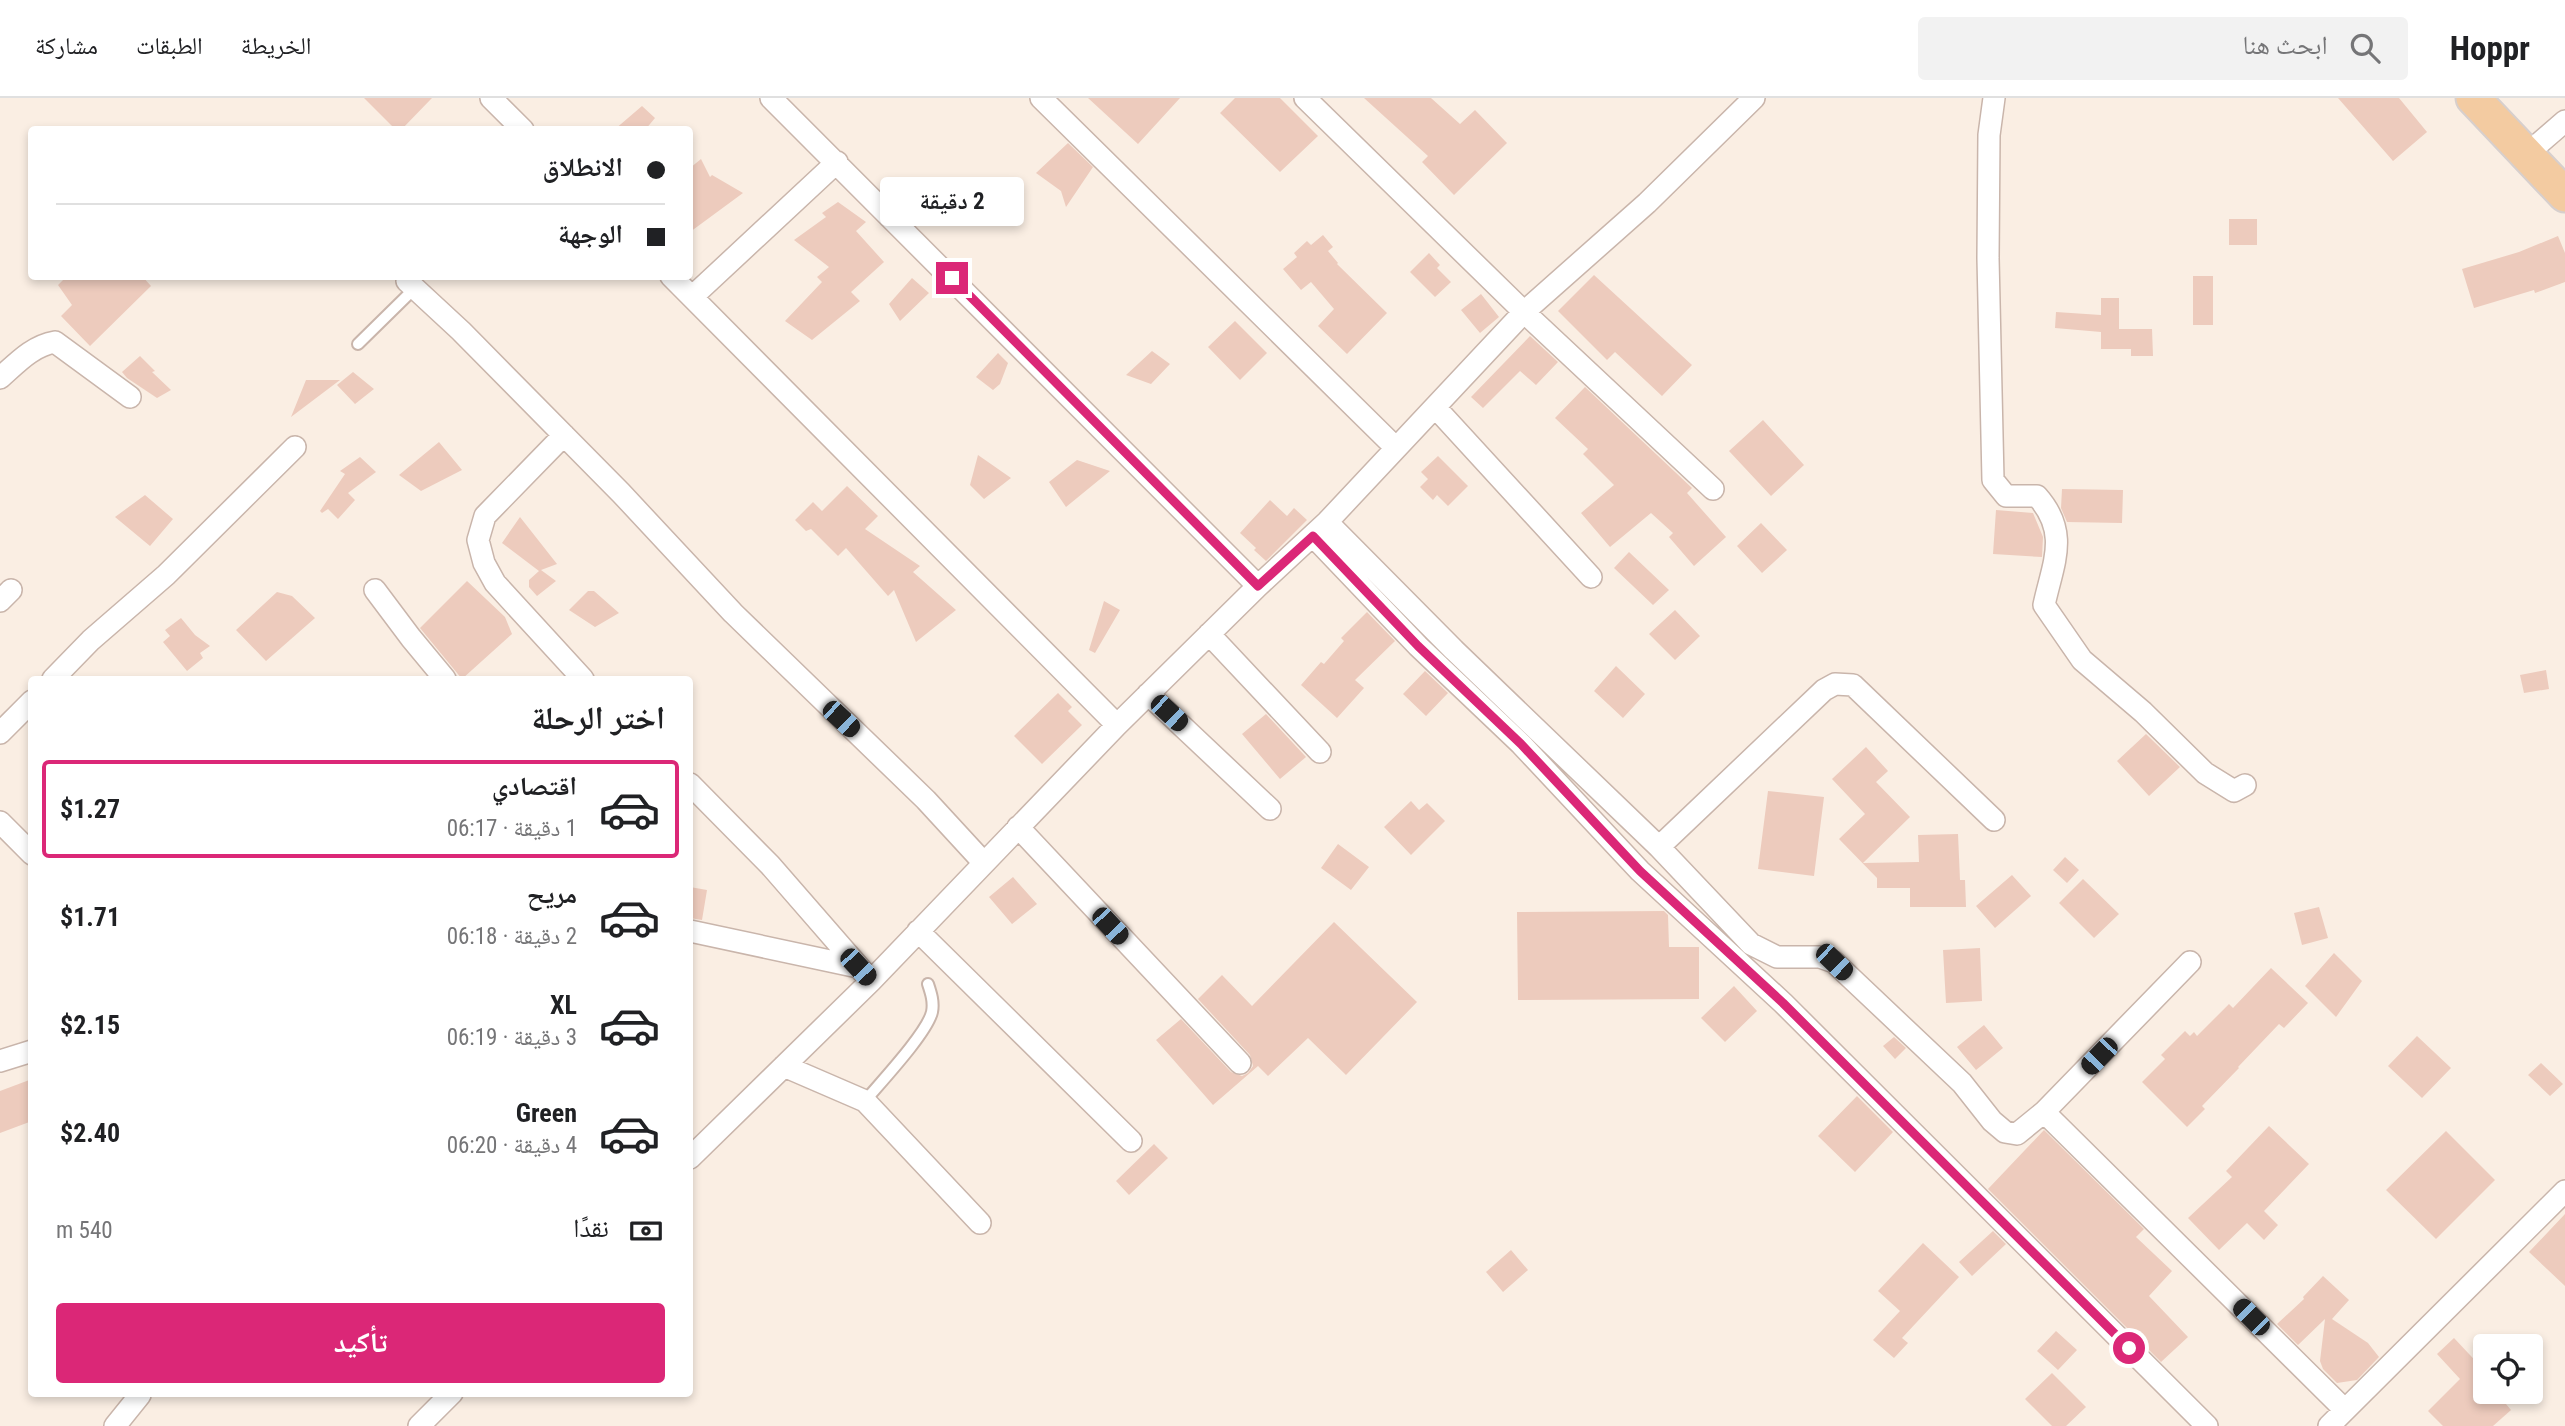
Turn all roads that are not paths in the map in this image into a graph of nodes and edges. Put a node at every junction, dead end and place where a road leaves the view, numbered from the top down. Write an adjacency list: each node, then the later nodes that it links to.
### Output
1 (491, 98): 9 (street)
2 (772, 98): 11 (street)
3 (1041, 98): 23 (street)
4 (1306, 98): 16 (street)
5 (1754, 98): 16 (street)
6 (1994, 98): 38 (street)
7 (2473, 98): 10 (main road)
8 (2565, 121): 10 (street)
9 (519, 126)
10 (2528, 153): 12 (main road)
11 (837, 162): 15 (street); 27 (street)
12 (2565, 195)
13 (675, 280): 15 (street)
14 (411, 285): 17 (lane); 21 (street)
15 (692, 297): 35 (street)
16 (1524, 312): 20 (street); 24 (street)
17 (358, 344)
18 (0, 378): 19 (street)
19 (130, 397)
20 (1435, 407): 23 (street); 26 (street)
21 (564, 435): 32 (street); 46 (street)
22 (295, 447): 30 (street)
23 (1396, 448): 25 (street)
24 (1713, 489)
25 (1320, 529): 27 (street); 44 (street); 67 (street)
26 (1591, 577)
27 (1258, 586): 29 (street)
28 (375, 590): 31 (street)
29 (1209, 634): 33 (street); 37 (street)
30 (56, 676)
31 (443, 676)
32 (580, 676)
33 (1148, 694): 35 (street); 40 (street)
34 (28, 705): 36 (street)
35 (1117, 724): 43 (street)
36 (0, 733)
37 (1320, 752)
38 (2245, 785)
39 (693, 787): 50 (street)
40 (1270, 809)
41 (1994, 820): 44 (street)
42 (0, 822): 45 (street)
43 (1018, 827): 46 (street); 54 (street)
44 (1659, 847): 57 (street)
45 (28, 850)
46 (984, 863): 47 (street)
47 (918, 931): 50 (street); 58 (street)
48 (693, 932): 50 (street)
49 (2190, 962): 57 (street)
50 (864, 974): 55 (street)
51 (928, 984): 56 (lane)
52 (28, 1052): 53 (street)
53 (0, 1061)
54 (1240, 1063)
55 (784, 1066): 56 (street); 59 (street)
56 (865, 1101): 61 (street)
57 (2044, 1112): 64 (street)
58 (1131, 1141)
59 (693, 1155)
60 (2565, 1191): 64 (street)
61 (981, 1223)
62 (138, 1397): 65 (street)
63 (448, 1397): 66 (street)
64 (2345, 1410): 68 (street)
65 (115, 1426)
66 (419, 1426)
67 (2207, 1426)
68 (2329, 1426)

